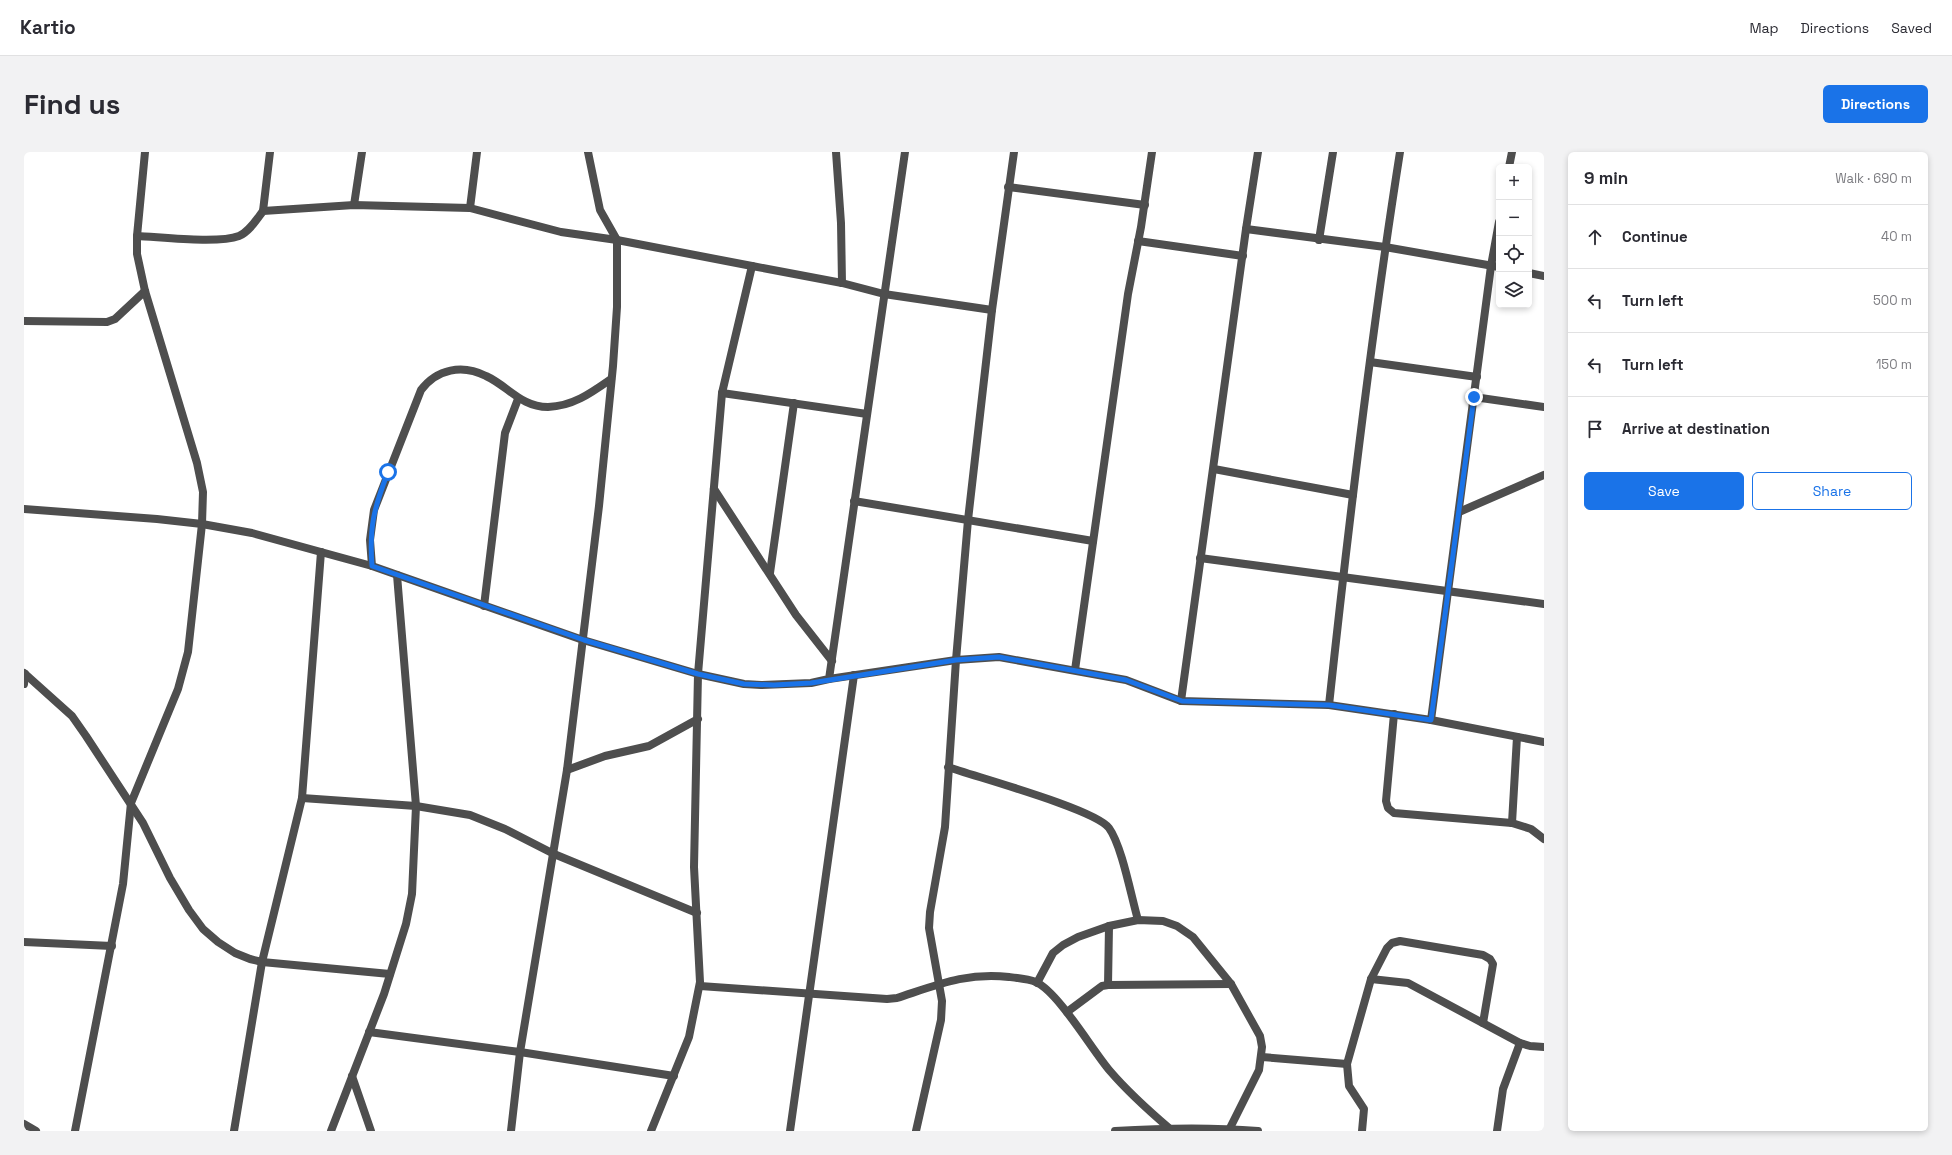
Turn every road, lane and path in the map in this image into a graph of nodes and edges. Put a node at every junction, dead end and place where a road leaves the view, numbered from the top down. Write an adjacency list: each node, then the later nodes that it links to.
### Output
1 (146, 152): 21 (street)
2 (270, 152): 19 (street)
3 (362, 152): 16 (street)
4 (477, 152): 18 (street)
5 (588, 152): 23 (street)
6 (836, 152): 32 (street)
7 (905, 152): 34 (street)
8 (1014, 152): 15 (street)
9 (1152, 152): 17 (street)
10 (1258, 152): 20 (street)
11 (1333, 152): 24 (street)
12 (1400, 152): 26 (street)
13 (1512, 152): 14 (street)
14 (1510, 164)
15 (1008, 187): 17 (street); 35 (street)
16 (354, 205): 18 (street); 19 (street)
17 (1145, 205): 25 (street)
18 (470, 208): 23 (street)
19 (263, 211): 21 (street)
20 (1246, 229): 24 (street); 27 (street)
21 (137, 236): 33 (street)
22 (1498, 236): 29 (street)
23 (617, 240): 28 (street); 39 (street)
24 (1319, 240): 26 (street)
25 (1138, 241): 27 (street); 55 (street)
26 (1385, 247): 29 (street); 37 (street)
27 (1243, 256): 46 (street)
28 (752, 266): 32 (street); 40 (street)
29 (1495, 266): 38 (street)
30 (1532, 274): 31 (street)
31 (1544, 276)
32 (842, 283): 34 (street)
33 (145, 291): 36 (street); 54 (street)
34 (884, 294): 35 (street); 45 (street)
35 (992, 310): 53 (street)
36 (24, 321)
37 (1370, 362): 38 (street); 49 (street)
38 (1477, 377): 41 (street)
39 (611, 380): 42 (street); 65 (street)
40 (722, 393): 43 (street); 48 (street)
41 (1474, 397): 44 (street); 52 (street)
42 (518, 399): 58 (street); 64 (street)
43 (794, 403): 45 (street); 59 (street)
44 (1544, 407)
45 (868, 414): 50 (street)
46 (1214, 469): 49 (street); 57 (street)
47 (1544, 475): 52 (street)
48 (714, 488): 59 (street); 70 (street)
49 (1354, 495): 61 (street)
50 (854, 501): 53 (street); 67 (street)
51 (24, 509): 54 (street)
52 (1459, 512): 62 (street)
53 (968, 520): 55 (street); 66 (street)
54 (202, 524): 56 (street); 84 (street)
55 (1093, 541): 68 (street)
56 (320, 552): 58 (street); 83 (street)
57 (1200, 558): 61 (street); 74 (street)
58 (372, 566): 60 (street)
59 (770, 573): 67 (street)
60 (397, 575): 64 (street); 85 (street)
61 (1343, 576): 62 (street); 75 (street)
62 (1447, 590): 63 (street); 78 (street)
63 (1544, 604)
64 (484, 606): 65 (street)
65 (584, 640): 70 (street); 82 (street)
66 (956, 660): 68 (street); 71 (street); 81 (street)
67 (832, 661): 72 (street)
68 (1075, 670): 74 (street)
69 (25, 673): 73 (street); 84 (street)
70 (698, 674): 72 (street); 77 (street)
71 (854, 675): 72 (street); 102 (street)
72 (829, 679)
73 (24, 684)
74 (1182, 701): 75 (street)
75 (1329, 705): 76 (street)
76 (1394, 714): 78 (street); 86 (street)
77 (698, 719): 82 (street); 89 (street)
78 (1431, 720): 79 (street)
79 (1517, 737): 80 (street); 86 (street)
80 (1544, 742)
81 (948, 767): 90 (street); 98 (street)
82 (567, 770): 88 (street)
83 (302, 798): 85 (street); 94 (street)
84 (131, 803): 93 (street); 94 (street)
85 (416, 806): 88 (street); 95 (street)
86 (1512, 823): 87 (street)
87 (1544, 839)
88 (554, 854): 89 (street); 108 (street)
89 (697, 913): 101 (street)
90 (1138, 920): 91 (street); 99 (street)
91 (1109, 926): 97 (street); 100 (street)
92 (24, 942): 93 (street)
93 (112, 946): 117 (street)
94 (262, 962): 95 (street); 118 (street)
95 (390, 974): 105 (street)
96 (1371, 979): 104 (street); 104 (street); 110 (street)
97 (1037, 983): 98 (street); 103 (street)
98 (939, 984): 102 (street); 124 (street)
99 (1231, 984): 100 (street); 109 (street)
100 (1108, 985): 103 (street)
101 (700, 986): 102 (street); 112 (street)
102 (810, 994): 123 (street)
103 (1067, 1012): 114 (street)
104 (1483, 1023): 106 (street)
105 (370, 1032): 108 (street); 111 (street)
106 (1520, 1043): 107 (street); 128 (street)
107 (1544, 1047)
108 (520, 1052): 112 (street); 121 (street)
109 (1262, 1057): 110 (street); 115 (street)
110 (1347, 1064): 127 (street)
111 (352, 1076): 119 (street); 120 (street)
112 (674, 1076): 122 (street)
113 (24, 1124): 116 (street)
114 (1169, 1128): 115 (street); 125 (street)
115 (1230, 1128): 126 (street)
116 (36, 1131)
117 (75, 1131)
118 (234, 1131)
119 (331, 1131)
120 (371, 1131)
121 (511, 1131)
122 (651, 1131)
123 (790, 1131)
124 (916, 1131)
125 (1114, 1131)
126 (1258, 1131)
127 (1362, 1131)
128 (1497, 1131)

